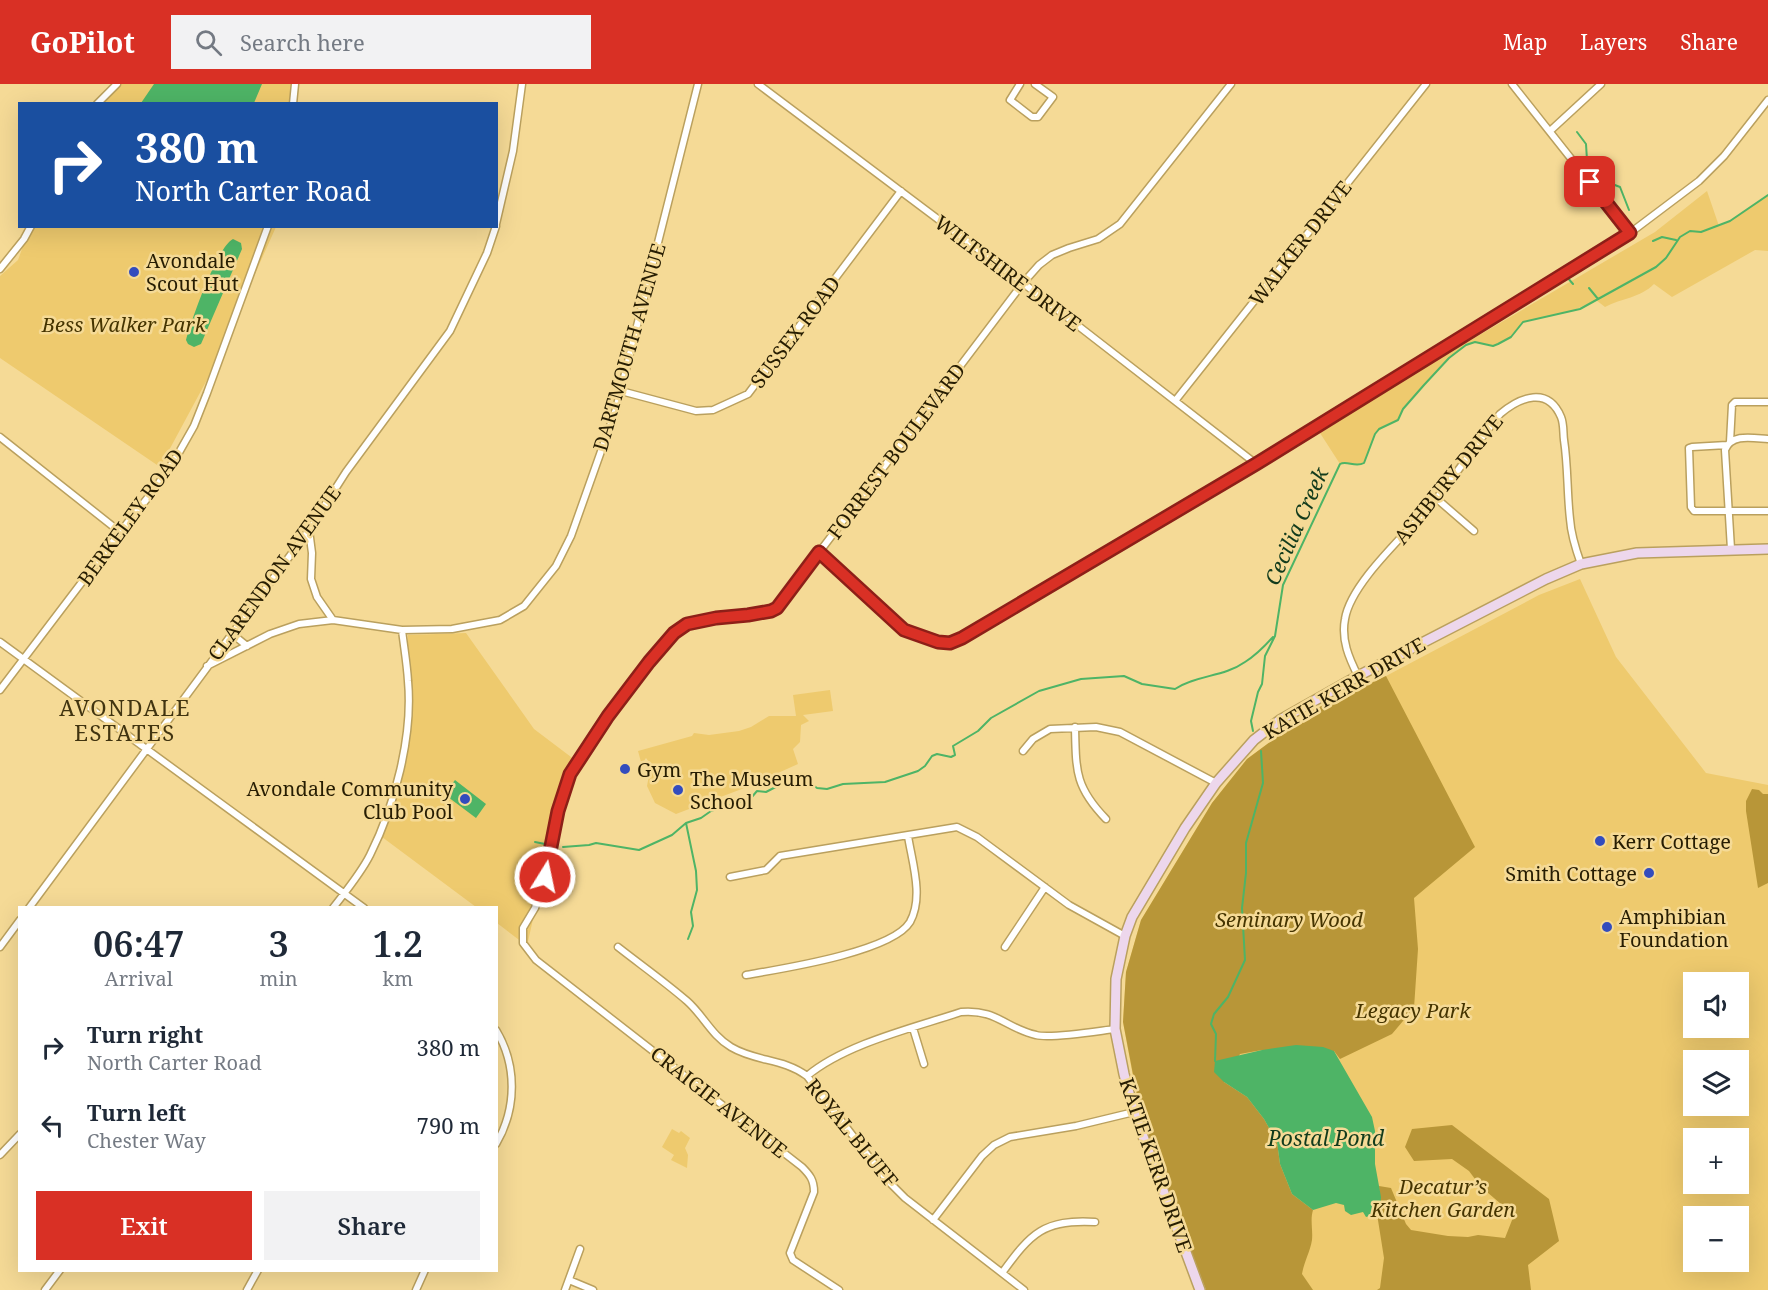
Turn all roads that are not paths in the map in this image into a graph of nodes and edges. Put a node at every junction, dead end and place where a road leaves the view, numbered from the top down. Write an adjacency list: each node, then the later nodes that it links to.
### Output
1 (117, 84): 13 (street)
2 (295, 84): 14 (street)
3 (522, 84): 17 (street, CLARENDON AVENUE)
4 (698, 84): 24 (street, DARTMOUTH AVENUE)
5 (758, 84): 16 (street, WILTSHIRE DRIVE)
6 (1020, 84): 7 (street)
7 (1035, 84)
8 (1231, 84): 23 (street, FORREST BOULEVARD)
9 (1426, 84): 25 (street, WALKER DRIVE)
10 (1512, 84): 15 (street)
11 (1601, 84): 15 (street)
12 (1768, 100): 21 (street)
13 (99, 102)
14 (293, 102)
15 (1550, 131): 21 (street)
16 (901, 191): 23 (street, WILTSHIRE DRIVE); 24 (street, SUSSEX ROAD)
17 (498, 216)
18 (30, 228): 22 (street)
19 (267, 228): 36 (street, BERKELEY ROAD)
20 (495, 228): 34 (street, CLARENDON AVENUE)
21 (1630, 233): 30 (street)
22 (0, 269)
23 (1023, 283): 25 (street, WILTSHIRE DRIVE); 39 (street, FORREST BOULEVARD)
24 (621, 391): 42 (street, DARTMOUTH AVENUE)
25 (1175, 401): 30 (street, WILTSHIRE DRIVE)
26 (1768, 402): 29 (street)
27 (0, 437): 36 (street)
28 (1768, 438): 29 (street)
29 (1729, 443): 32 (street); 32 (street)
30 (1256, 464): 39 (street)
31 (1437, 499): 35 (street); 40 (street, ASHBURY DRIVE); 48 (street, ASHBURY DRIVE)
32 (1728, 511): 33 (street); 37 (street)
33 (1768, 511)
34 (309, 530): 41 (street); 43 (street, CLARENDON AVENUE)
35 (1474, 531)
36 (120, 532): 46 (street, BERKELEY ROAD)
37 (1731, 549): 38 (street, KATIE KERR DRIVE); 40 (street, KATIE KERR DRIVE)
38 (1768, 549)
39 (819, 552): 63 (street, FORREST BOULEVARD)
40 (1581, 564): 48 (street, KATIE KERR DRIVE)
41 (333, 620): 42 (street, DARTMOUTH AVENUE); 45 (street, DARTMOUTH AVENUE)
42 (402, 630): 58 (street)
43 (231, 633): 45 (street); 47 (street, CLARENDON AVENUE)
44 (0, 642): 46 (street)
45 (247, 646): 47 (street, DARTMOUTH AVENUE)
46 (23, 659): 49 (street, BERKELEY ROAD); 51 (street)
47 (206, 667): 51 (street, CLARENDON AVENUE)
48 (1358, 676): 53 (street, KATIE KERR DRIVE)
49 (0, 690)
50 (1075, 727): 52 (street); 53 (street); 54 (street)
51 (145, 749): 58 (street); 59 (street, CLARENDON AVENUE)
52 (1023, 751)
53 (1216, 783): 64 (street, KATIE KERR DRIVE)
54 (1107, 819)
55 (908, 836): 56 (street); 57 (street); 68 (street)
56 (730, 877)
57 (1045, 887): 64 (street); 67 (street)
58 (344, 893): 60 (street); 61 (street)
59 (30, 906)
60 (336, 906)
61 (361, 906)
62 (18, 923): 65 (street)
63 (522, 934): 91 (street, CRAIGIE AVENUE)
64 (1125, 936): 70 (street, KATIE KERR DRIVE)
65 (0, 947)
66 (618, 947): 73 (street, ROYAL BLUFF)
67 (1005, 947)
68 (746, 975)
69 (913, 1028): 70 (street); 72 (street); 73 (street)
70 (1115, 1029): 74 (street, KATIE KERR DRIVE)
71 (498, 1034): 76 (street)
72 (924, 1064)
73 (807, 1077): 78 (street, ROYAL BLUFF)
74 (1134, 1112): 78 (street); 93 (street, KATIE KERR DRIVE)
75 (18, 1136): 77 (street)
76 (498, 1141)
77 (0, 1155)
78 (933, 1220): 84 (street, ROYAL BLUFF)
79 (1095, 1222): 84 (street)
80 (580, 1249): 85 (street)
81 (58, 1272): 86 (street)
82 (257, 1272): 87 (street)
83 (424, 1272): 88 (street)
84 (1002, 1273): 92 (street, ROYAL BLUFF)
85 (568, 1280): 89 (street); 90 (street)
86 (45, 1290)
87 (248, 1290)
88 (416, 1290)
89 (564, 1290)
90 (593, 1290)
91 (840, 1290)
92 (1024, 1290)
93 (1200, 1290)

